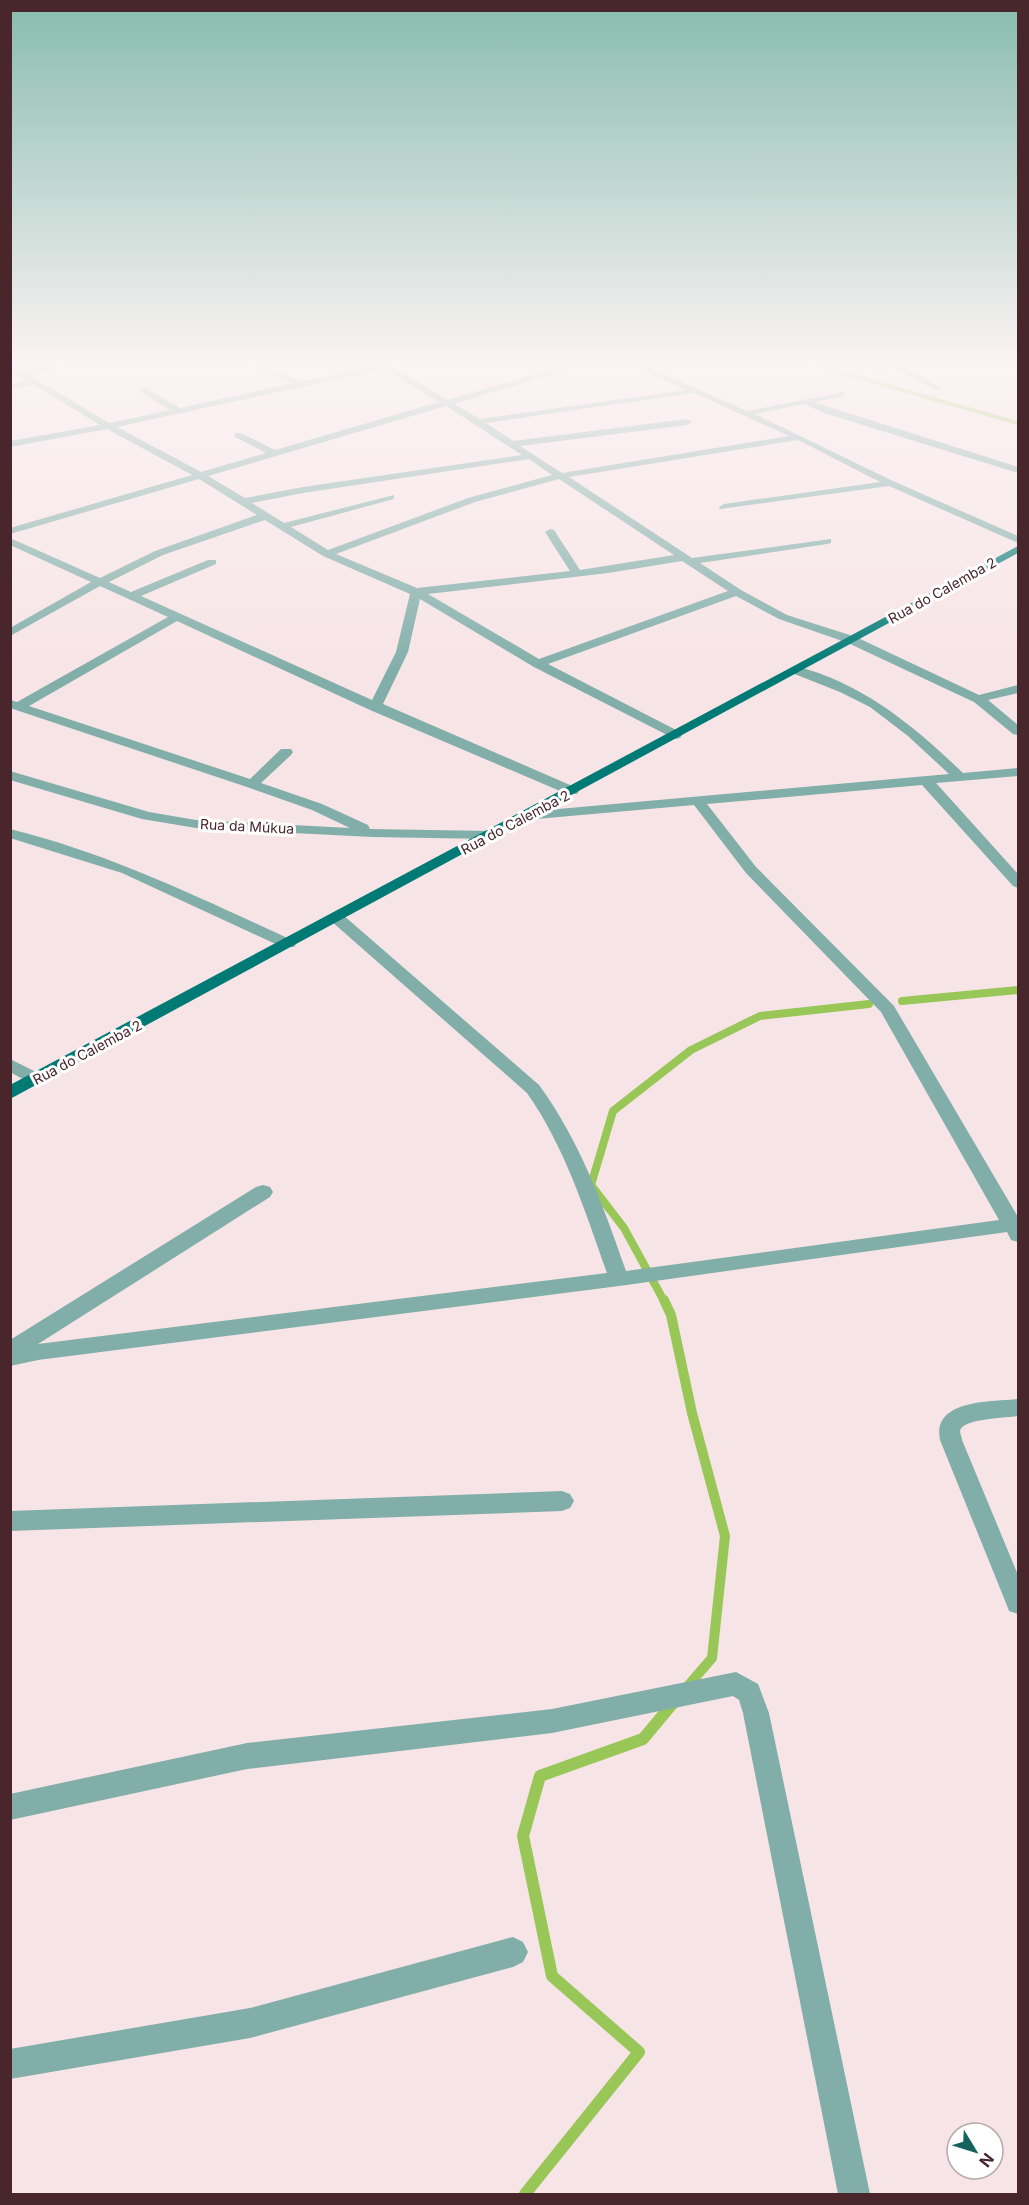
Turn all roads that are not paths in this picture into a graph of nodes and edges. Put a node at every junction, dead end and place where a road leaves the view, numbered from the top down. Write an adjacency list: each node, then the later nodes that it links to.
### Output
1 (185, 467): 7 (street)
2 (229, 467): 7 (street)
3 (459, 467): 11 (street)
4 (545, 467): 8 (street)
5 (621, 467): 8 (street)
6 (858, 467): 9 (street)
7 (200, 475): 11 (street); 15 (street)
8 (561, 476): 21 (street); 22 (street)
9 (890, 483): 12 (street); 17 (street)
10 (390, 497): 14 (street)
11 (242, 502): 13 (street)
12 (724, 507)
13 (265, 516): 14 (street); 25 (street)
14 (281, 527): 21 (street)
15 (10, 531)
16 (550, 532): 24 (street)
17 (1018, 540)
18 (10, 541): 25 (street)
19 (827, 541): 22 (street)
20 (1018, 549): 31 (main road, Rua do Calemba 2)
21 (327, 554): 26 (street)
22 (688, 559): 24 (street); 27 (street)
23 (212, 562): 28 (street)
24 (578, 573): 26 (street)
25 (100, 582): 28 (street); 30 (street)
26 (417, 592): 32 (street); 37 (street)
27 (736, 592): 31 (street); 32 (street)
28 (130, 597): 29 (street)
29 (176, 618): 36 (street); 37 (street)
30 (10, 633)
31 (852, 640): 33 (main road, Rua do Calemba 2); 35 (street)
32 (538, 664): 39 (street)
33 (796, 670): 39 (main road, Rua do Calemba 2); 43 (street)
34 (1018, 689): 35 (street)
35 (978, 699): 38 (street)
36 (14, 705): 45 (street)
37 (375, 707): 46 (street)
38 (1018, 731)
39 (675, 735): 46 (main road, Rua do Calemba 2)
40 (286, 752): 45 (street)
41 (1018, 772): 43 (street)
42 (10, 775): 50 (street, Rua da Múkua)
43 (959, 776): 44 (street)
44 (924, 779): 47 (street); 52 (street)
45 (252, 783): 50 (street)
46 (572, 791): 48 (main road, Rua do Calemba 2)
47 (697, 800): 48 (street); 59 (street)
48 (525, 816): 51 (main road, Rua do Calemba 2)
49 (10, 833): 54 (street)
50 (372, 833): 51 (street, Rua da Múkua)
51 (490, 835): 53 (main road, Rua do Calemba 2)
52 (1018, 884)
53 (336, 918): 54 (main road, Rua do Calemba 2); 60 (street)
54 (288, 944): 56 (main road, Rua do Calemba 2)
55 (10, 1064): 56 (street)
56 (36, 1079): 57 (main road, Rua do Calemba 2)
57 (10, 1093)
58 (263, 1192): 61 (street)
59 (1016, 1229): 60 (street)
60 (619, 1279): 62 (street)
61 (10, 1351)
62 (10, 1358)
63 (1018, 1408): 66 (street)
64 (562, 1501): 65 (street)
65 (10, 1521)
66 (1018, 1603)
67 (10, 1807): 70 (street)
68 (513, 1952): 69 (street)
69 (10, 2064)
70 (854, 2194)

